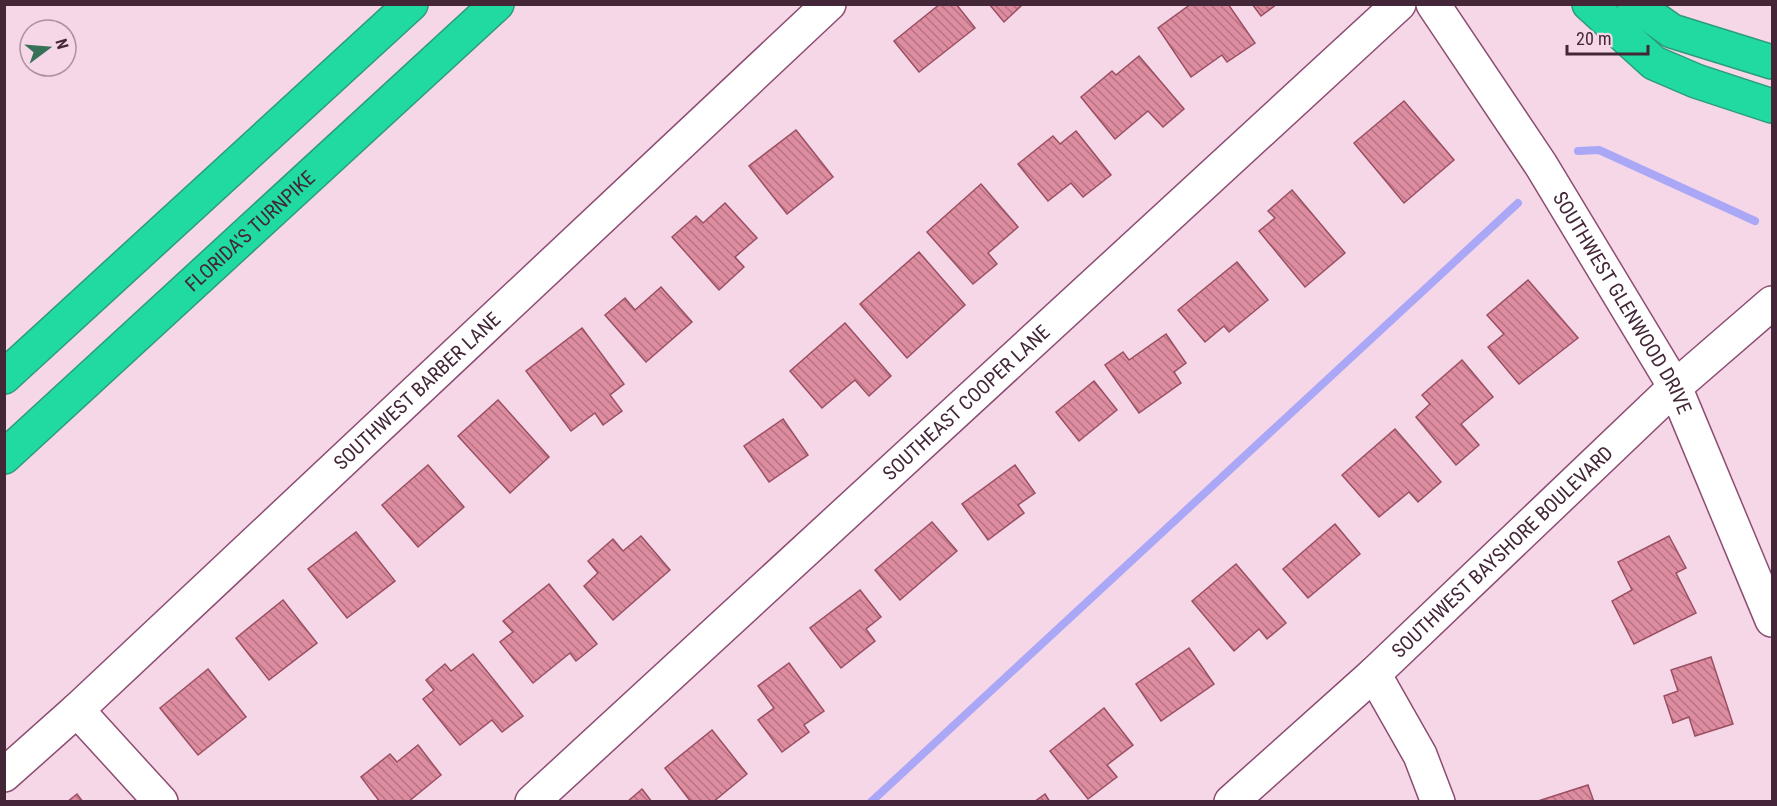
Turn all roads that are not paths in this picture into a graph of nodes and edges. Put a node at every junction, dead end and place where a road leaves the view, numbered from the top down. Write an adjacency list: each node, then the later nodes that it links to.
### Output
1 (411, 4): 11 (highway)
2 (497, 4): 13 (highway, FLORIDA'S TURNPIKE)
3 (829, 4): 16 (street, SOUTHWEST BARBER LANE)
4 (1399, 4): 19 (street, SOUTHEAST COOPER LANE)
5 (1433, 4): 12 (street, SOUTHWEST GLENWOOD DRIVE)
6 (1589, 4): 9 (highway)
7 (1634, 4): 8 (highway)
8 (1773, 62)
9 (1773, 106)
10 (1773, 303): 12 (street, SOUTHWEST BAYSHORE BOULEVARD)
11 (4, 377)
12 (1675, 387): 14 (street, SOUTHWEST GLENWOOD DRIVE); 15 (street, SOUTHWEST BAYSHORE BOULEVARD)
13 (4, 457)
14 (1773, 620)
15 (1374, 674): 20 (street, SOUTHWEST BAYSHORE BOULEVARD); 21 (street)
16 (77, 710): 17 (street, SOUTHWEST BARBER LANE); 18 (street)
17 (4, 775)
18 (161, 801)
19 (532, 801)
20 (1232, 801)
21 (1437, 801)

